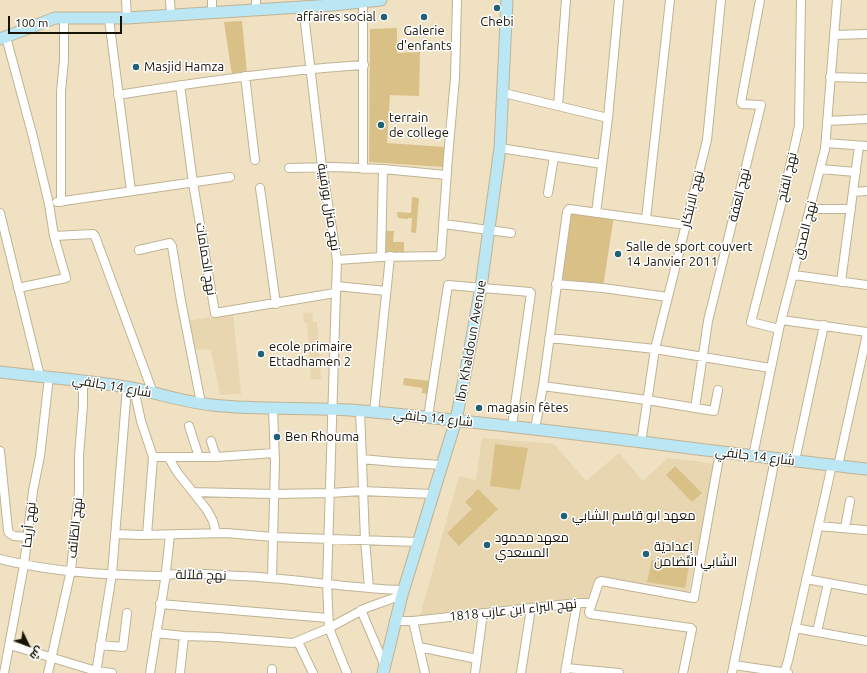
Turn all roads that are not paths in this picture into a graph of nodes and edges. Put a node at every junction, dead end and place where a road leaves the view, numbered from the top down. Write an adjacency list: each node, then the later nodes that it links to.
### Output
1 (126, 0): 21 (street)
2 (170, 0): 19 (street)
3 (212, 0): 18 (street)
4 (381, 0): 14 (street)
5 (457, 0): 50 (street)
6 (507, 0): 32 (street, Ibn Khaldoun Avenue)
7 (566, 0): 34 (street)
8 (619, 0): 35 (street)
9 (670, 0): 64 (street)
10 (721, 0): 66 (street, نهج الابتكار)
11 (760, 0): 90 (street, نهج العفة)
12 (801, 0): 86 (street, نهج الفتح)
13 (837, 0): 24 (street, نهج الصدق)
14 (362, 2): 15 (street); 26 (street)
15 (333, 3): 16 (street)
16 (299, 4): 17 (street); 27 (street, نهج منزل بورقيبة)
17 (256, 5): 18 (street)
18 (212, 12): 19 (street)
19 (172, 15): 21 (street)
20 (64, 18): 22 (street); 25 (street); 58 (street)
21 (128, 18): 22 (street)
22 (109, 19): 33 (street)
23 (867, 34): 24 (street)
24 (834, 35): 29 (street, نهج الصدق)
25 (3, 38): 59 (street)
26 (364, 65): 27 (street); 46 (street)
27 (310, 68): 28 (street); 44 (street, نهج منزل بورقيبة)
28 (245, 76): 31 (street); 42 (street)
29 (830, 77): 30 (street); 37 (street, نهج الصدق)
30 (867, 78)
31 (180, 85): 33 (street); 52 (street, نهج الحمامات)
32 (504, 93): 34 (street); 40 (street, Ibn Khaldoun Avenue)
33 (118, 95): 54 (street)
34 (558, 106): 35 (street)
35 (608, 118): 43 (street)
36 (867, 119): 37 (street)
37 (827, 121): 38 (street, نهج الصدق)
38 (826, 143): 39 (street); 48 (street, نهج الصدق)
39 (863, 146): 49 (street)
40 (500, 148): 41 (street); 67 (street, Ibn Khaldoun Avenue)
41 (554, 157): 43 (street); 57 (street)
42 (255, 160)
43 (602, 164): 63 (street)
44 (322, 167): 45 (street); 46 (street); 73 (street, نهج منزل بورقيبة)
45 (289, 168)
46 (363, 169): 47 (street)
47 (383, 169): 50 (street); 72 (street)
48 (820, 169): 49 (street); 60 (street, نهج الصدق)
49 (856, 172): 56 (street)
50 (446, 175): 65 (street)
51 (230, 177): 52 (street)
52 (193, 183): 54 (street); 83 (street, نهج الحمامات)
53 (260, 188): 83 (street)
54 (131, 191): 58 (street)
55 (867, 191): 56 (street)
56 (853, 192): 61 (street)
57 (548, 193)
58 (61, 202): 59 (street)
59 (49, 204): 69 (street)
60 (810, 209): 61 (street); 74 (street, نهج الصدق)
61 (851, 209): 75 (street)
62 (0, 213): 79 (street, نهج أريحا)
63 (596, 213): 64 (street); 76 (street)
64 (646, 219): 66 (street)
65 (444, 224): 67 (street); 71 (street)
66 (686, 225): 82 (street, نهج الابتكار)
67 (489, 230): 68 (street); 78 (street, Ibn Khaldoun Avenue)
68 (511, 232)
69 (54, 236): 79 (street); 98 (street)
70 (139, 250): 100 (street)
71 (390, 256): 72 (street); 81 (street)
72 (381, 257): 73 (street)
73 (337, 260): 80 (street, نهج منزل بورقيبة)
74 (794, 275): 75 (street); 84 (street, نهج الصدق)
75 (841, 282): 77 (street)
76 (556, 284): 82 (street); 88 (street)
77 (867, 285)
78 (481, 287): 106 (street); 107 (street, Ibn Khaldoun Avenue); 109 (street)
79 (18, 288): 93 (street, نهج أريحا)
80 (336, 290): 81 (street, نهج الحمامات); 83 (street, نهج الحمامات); 103 (street, نهج منزل بورقيبة)
81 (386, 291): 105 (street)
82 (668, 297): 89 (street, نهج الابتكار)
83 (276, 304)
84 (782, 320): 85 (street); 86 (street, نهج الصدق)
85 (824, 325): 87 (street); 123 (street)
86 (779, 329): 91 (street, نهج الصدق)
87 (867, 333): 125 (street)
88 (549, 339): 89 (street); 95 (street)
89 (655, 350): 90 (street); 99 (street, نهج الابتكار)
90 (703, 357): 91 (street); 101 (street, نهج العفة)
91 (770, 368): 116 (street, نهج الصدق)
92 (0, 372): 93 (street, شارع 14 جانفي)
93 (45, 377): 94 (street, شارع 14 جانفي); 140 (street, نهج أريحا)
94 (83, 380): 96 (street, شارع 14 جانفي); 147 (street, نهج الطّائف)
95 (542, 386): 99 (street); 110 (street)
96 (131, 388): 98 (street, شارع 14 جانفي); 117 (street); 137 (street)
97 (718, 390): 101 (street)
98 (153, 393): 100 (street, شارع 14 جانفي)
99 (647, 400): 101 (street); 112 (street, نهج الابتكار)
100 (201, 403): 102 (street, شارع 14 جانفي)
101 (695, 408)
102 (273, 409): 103 (street, شارع 14 جانفي); 115 (street)
103 (332, 409): 104 (street, شارع 14 جانفي); 129 (street, نهج منزل بورقيبة)
104 (360, 410): 105 (street, شارع 14 جانفي); 121 (street)
105 (374, 412): 106 (street, شارع 14 جانفي)
106 (428, 417): 107 (street, شارع 14 جانفي)
107 (456, 420): 109 (street, شارع 14 جانفي); 124 (street, Ibn Khaldoun Avenue)
108 (189, 426): 118 (street)
109 (512, 426): 110 (street, شارع 14 جانفي)
110 (535, 429): 112 (street, شارع 14 جانفي)
111 (211, 441): 119 (street)
112 (641, 443): 114 (street, شارع 14 جانفي)
113 (0, 451): 140 (street)
114 (720, 452): 116 (street, شارع 14 جانفي); 158 (street)
115 (274, 453): 119 (street); 130 (street)
116 (753, 456): 122 (street, شارع 14 جانفي)
117 (153, 457): 120 (street); 138 (street)
118 (199, 457): 119 (street); 120 (street)
119 (216, 457)
120 (169, 458): 128 (street)
121 (362, 459): 124 (street); 127 (street)
122 (775, 459): 123 (street, شارع 14 جانفي); 179 (street)
123 (795, 461): 125 (street, شارع 14 جانفي)
124 (442, 465): 131 (street, Ibn Khaldoun Avenue)
125 (835, 465): 126 (street, شارع 14 جانفي); 133 (street)
126 (867, 469)
127 (362, 491): 129 (street); 131 (street); 143 (street)
128 (193, 492): 130 (street); 136 (street)
129 (330, 493): 130 (street); 142 (street, نهج منزل بورقيبة)
130 (273, 494): 141 (street)
131 (432, 494): 144 (street, Ibn Khaldoun Avenue)
132 (850, 502): 134 (street)
133 (818, 526): 134 (street); 151 (street)
134 (845, 528): 135 (street)
135 (865, 530)
136 (216, 533): 139 (street); 141 (street)
137 (115, 534): 138 (street); 148 (street)
138 (147, 535): 139 (street)
139 (170, 535): 149 (street)
140 (28, 537): 146 (street, نهج أريحا)
141 (273, 537): 142 (street); 150 (street)
142 (328, 538): 143 (street); 153 (street, نهج منزل بورقيبة)
143 (365, 540): 144 (street); 154 (street)
144 (417, 542): 156 (street, Ibn Khaldoun Avenue)
145 (0, 560): 146 (street, نهج قلاّلة)
146 (24, 565): 147 (street, نهج قلاّلة); 174 (street, نهج أريحا)
147 (71, 570): 148 (street, نهج قلاّلة); 177 (street, نهج الطّائف)
148 (112, 574): 149 (street, نهج قلاّلة); 175 (street)
149 (165, 575): 150 (street, نهج قلاّلة); 159 (street)
150 (272, 578): 153 (street, نهج قلاّلة)
151 (806, 579): 152 (street); 168 (street)
152 (828, 583): 155 (street); 169 (street)
153 (327, 584): 154 (street, نهج قلاّلة); 164 (street, نهج منزل بورقيبة)
154 (369, 588): 156 (street, نهج قلاّلة)
155 (867, 590)
156 (403, 593): 161 (street); 165 (street, Ibn Khaldoun Avenue)
157 (577, 603): 158 (street, نهج البراء ابن عازب 1818); 160 (street, نهج البراء ابن عازب 1818); 181 (street)
158 (592, 603): 194 (street, نهج البراء ابن عازب 1818)
159 (160, 604): 164 (street); 170 (street)
160 (531, 608): 163 (street, نهج البراء ابن عازب 1818); 192 (street)
161 (361, 610): 167 (street); 180 (street)
162 (127, 613): 175 (street)
163 (484, 613): 166 (street, نهج البراء ابن عازب 1818); 178 (street)
164 (328, 618): 167 (street, نهج منزل بورقيبة)
165 (394, 621): 166 (street, نهج البراء ابن عازب 1818); 180 (street, Ibn Khaldoun Avenue)
166 (413, 621): 176 (street)
167 (329, 628): 173 (street); 189 (street, نهج منزل بورقيبة)
168 (795, 628): 169 (street); 195 (street)
169 (817, 632): 172 (street)
170 (156, 633): 171 (street); 186 (street)
171 (184, 636): 173 (street); 187 (street)
172 (867, 641)
173 (298, 642): 188 (street)
174 (10, 645): 177 (street); 183 (street, نهج أريحا)
175 (100, 645): 182 (street)
176 (419, 647): 178 (street); 190 (street)
177 (52, 657): 182 (street); 184 (street, نهج الطّائف)
178 (477, 659): 191 (street)
179 (733, 669): 195 (street)
180 (384, 670)
181 (565, 670): 193 (street)
182 (96, 672): 185 (street)
183 (4, 673)
184 (48, 673)
185 (112, 673)
186 (150, 673)
187 (180, 673)
188 (313, 673)
189 (348, 673)
190 (425, 673)
191 (475, 673)
192 (521, 673)
193 (619, 673)
194 (683, 673)
195 (785, 673)

